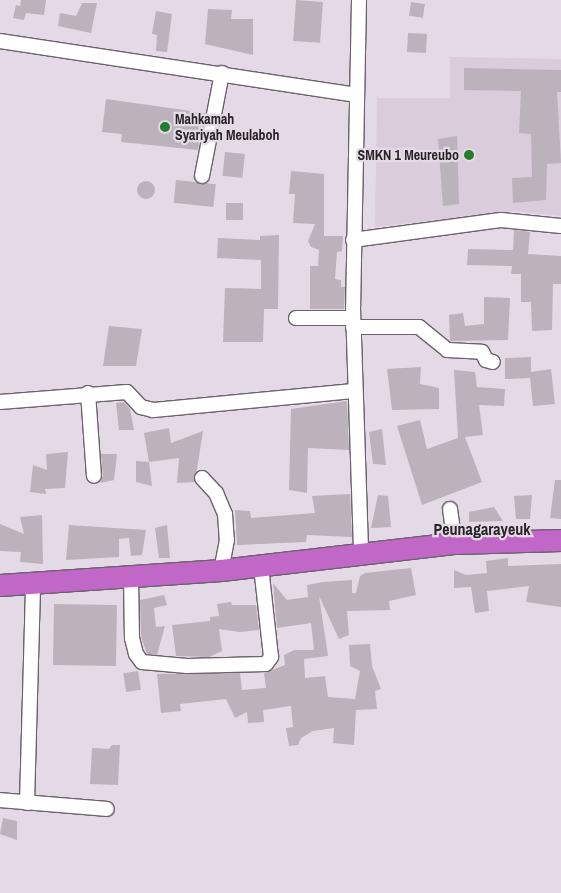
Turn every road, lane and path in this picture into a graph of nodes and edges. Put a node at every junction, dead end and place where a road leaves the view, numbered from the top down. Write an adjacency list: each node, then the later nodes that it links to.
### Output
1 (359, 0): 4 (street)
2 (0, 41): 3 (street)
3 (222, 73): 4 (street); 5 (street)
4 (355, 95): 7 (street)
5 (202, 176)
6 (561, 226): 7 (street)
7 (356, 240): 9 (street)
8 (296, 318): 9 (street)
9 (358, 324): 10 (street); 11 (street)
10 (493, 362)
11 (354, 391): 12 (street); 19 (street)
12 (88, 394): 13 (street); 14 (street)
13 (0, 402)
14 (94, 476)
15 (202, 478): 21 (street)
16 (450, 509): 18 (street)
17 (561, 540): 18 (highway)
18 (456, 543): 19 (highway)
19 (361, 554): 20 (highway)
20 (261, 566): 21 (highway); 22 (street)
21 (222, 570): 22 (highway)
22 (131, 576): 23 (highway)
23 (33, 583): 24 (highway); 26 (street)
24 (0, 585)
25 (0, 800): 26 (street)
26 (27, 803): 27 (street)
27 (107, 809)

